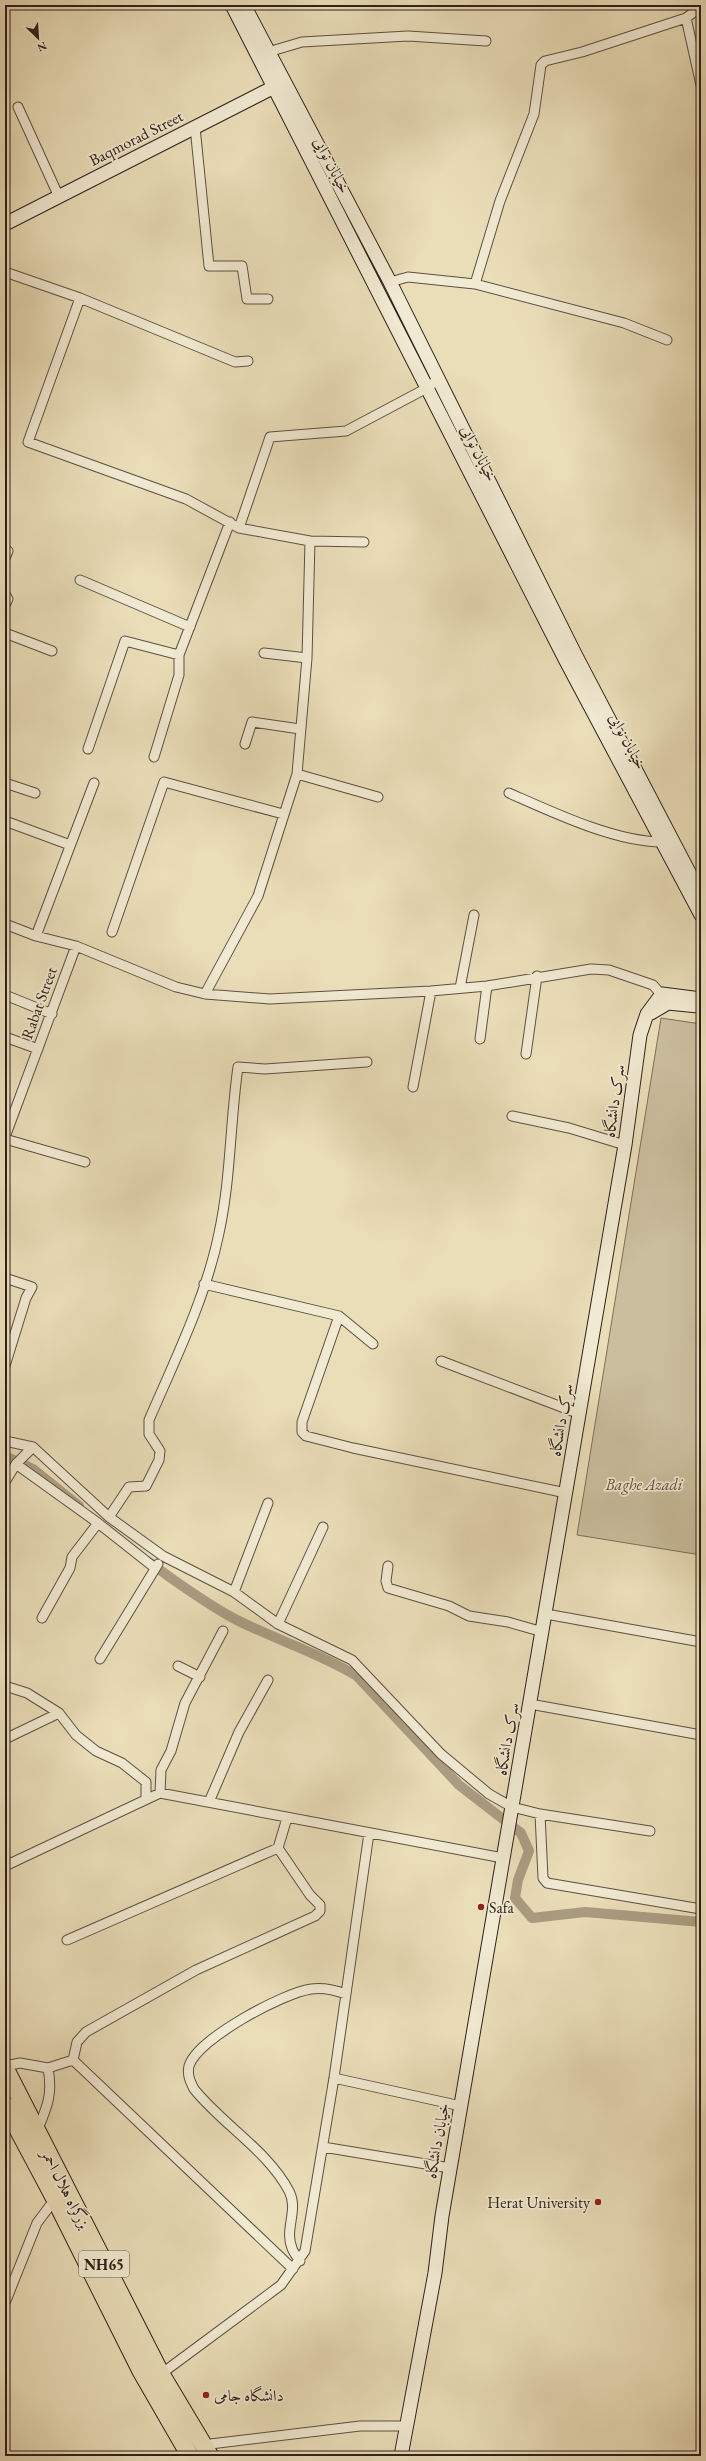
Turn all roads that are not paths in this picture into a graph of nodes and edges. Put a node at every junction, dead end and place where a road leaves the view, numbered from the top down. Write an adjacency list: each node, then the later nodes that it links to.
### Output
1 (232, 5): 7 (street, خیابان نوایی)
2 (244, 5): 6 (street, خیابان نوایی)
3 (695, 5): 4 (street)
4 (686, 18): 8 (street); 15 (street)
5 (486, 41): 6 (street)
6 (268, 52): 7 (street, خیابان نوایی)
7 (278, 84): 10 (street, Baqmorad Street); 14 (street, خیابان نوایی); 21 (street, خیابان نوایی)
8 (701, 85)
9 (18, 107): 11 (street)
10 (195, 127): 11 (street, Baqmorad Street); 17 (street)
11 (59, 197): 12 (street, Baqmorad Street)
12 (5, 224)
13 (5, 272): 16 (street)
14 (390, 282): 15 (street); 20 (street, خیابان نوایی)
15 (475, 284): 18 (street)
16 (80, 298): 19 (street); 22 (street)
17 (268, 299)
18 (668, 340)
19 (248, 361)
20 (438, 379): 21 (street); 49 (street, خیابان نوایی)
21 (427, 388): 23 (street); 47 (street, خیابان نوایی)
22 (230, 522): 23 (street); 29 (street)
23 (239, 528): 24 (street)
24 (310, 541): 25 (street); 34 (street)
25 (364, 542)
26 (80, 580): 29 (street)
27 (5, 594): 28 (street)
28 (5, 604)
29 (190, 627): 33 (street)
30 (6, 636): 31 (street)
31 (52, 650)
32 (264, 653): 34 (street)
33 (179, 655): 37 (street); 38 (street)
34 (307, 658): 35 (street)
35 (300, 729): 36 (street); 39 (street)
36 (245, 744)
37 (88, 749)
38 (154, 757)
39 (297, 774): 44 (street); 45 (street)
40 (5, 783): 42 (street)
41 (94, 783): 48 (street)
42 (35, 793)
43 (509, 793): 47 (street)
44 (378, 797)
45 (283, 814): 53 (street); 60 (street)
46 (5, 821): 48 (street)
47 (662, 842): 51 (street, خیابان نوایی)
48 (70, 845): 54 (street)
49 (701, 895)
50 (474, 915): 58 (street)
51 (701, 915)
52 (5, 924): 54 (street)
53 (112, 932)
54 (36, 936): 55 (street)
55 (76, 946): 60 (street); 65 (street, Rabat Street)
56 (537, 976): 57 (street); 62 (street); 69 (street)
57 (487, 986): 58 (street); 67 (street)
58 (460, 988): 59 (street)
59 (431, 991): 60 (street); 71 (street)
60 (205, 994)
61 (5, 995): 65 (street)
62 (665, 999): 63 (street); 64 (street); 75 (street, سرک دانشگاه)
63 (701, 999)
64 (701, 1006)
65 (52, 1014): 68 (street, Rabat Street)
66 (5, 1037): 68 (street)
67 (480, 1039)
68 (38, 1049): 73 (street, Rabat Street)
69 (526, 1054)
70 (367, 1062): 78 (street)
71 (413, 1087)
72 (512, 1116): 75 (street)
73 (7, 1123): 74 (street, Rabat Street)
74 (5, 1138): 76 (street)
75 (625, 1145): 83 (street, سرک دانشگاه)
76 (86, 1162)
77 (5, 1278): 82 (street)
78 (204, 1284): 79 (street); 90 (street)
79 (340, 1316): 80 (street); 88 (street)
80 (373, 1344)
81 (442, 1361): 83 (street)
82 (5, 1366)
83 (580, 1414): 88 (street, سرک دانشگاه)
84 (5, 1441): 85 (street)
85 (33, 1447): 86 (street); 90 (street)
86 (16, 1464): 87 (street); 91 (street)
87 (5, 1482)
88 (566, 1493): 97 (street, سرک دانشگاه)
89 (268, 1504): 96 (street)
90 (109, 1517): 93 (street)
91 (98, 1523): 95 (street); 98 (street)
92 (323, 1527): 99 (street)
93 (163, 1556): 95 (street); 96 (street)
94 (388, 1566): 101 (street)
95 (155, 1568): 103 (street)
96 (234, 1592): 99 (street)
97 (546, 1614): 101 (street, سرک دانشگاه); 102 (street)
98 (42, 1618)
99 (278, 1624): 115 (street)
100 (223, 1631): 105 (street)
101 (543, 1632): 108 (street, سرک دانشگاه)
102 (701, 1642)
103 (100, 1659)
104 (178, 1666): 105 (street)
105 (200, 1677): 112 (street)
106 (268, 1680): 114 (street)
107 (5, 1686): 109 (street)
108 (530, 1704): 110 (street); 115 (street, سرک دانشگاه)
109 (59, 1713): 111 (street); 113 (street)
110 (701, 1735)
111 (5, 1739)
112 (160, 1793): 113 (street); 114 (street)
113 (146, 1799): 123 (street)
114 (208, 1802): 117 (street)
115 (511, 1812): 116 (street); 118 (street, سرک دانشگاه)
116 (540, 1814): 119 (street); 124 (street)
117 (287, 1818): 120 (street); 121 (street)
118 (507, 1831): 122 (street, خیابان دانشگاه)
119 (650, 1831)
120 (369, 1834): 122 (street); 126 (street)
121 (278, 1848): 125 (street); 127 (street)
122 (503, 1858): 132 (street, خیابان دانشگاه)
123 (5, 1866)
124 (701, 1909)
125 (67, 1940)
126 (346, 1994): 130 (street); 137 (street)
127 (73, 2060): 129 (street); 138 (street)
128 (5, 2067): 129 (street); 133 (highway, بزرگراه هلال احمر / NH65)
129 (48, 2068): 133 (street)
130 (334, 2078): 132 (street); 134 (street)
131 (5, 2105): 136 (highway, بزرگراه هلال احمر / NH65)
132 (461, 2106): 135 (street, خیابان دانشگاه)
133 (37, 2132): 140 (highway, بزرگراه هلال احمر / NH65)
134 (323, 2147): 135 (street); 137 (street)
135 (450, 2168): 141 (street, خیابان دانشگاه)
136 (55, 2198): 139 (street); 142 (highway, بزرگراه هلال احمر / NH65)
137 (300, 2261): 138 (street)
138 (294, 2270): 140 (street)
139 (5, 2303)
140 (161, 2374): 142 (highway, بزرگراه هلال احمر / NH65)
141 (406, 2426): 142 (street); 143 (street, خیابان دانشگاه)
142 (201, 2452)
143 (401, 2456)

